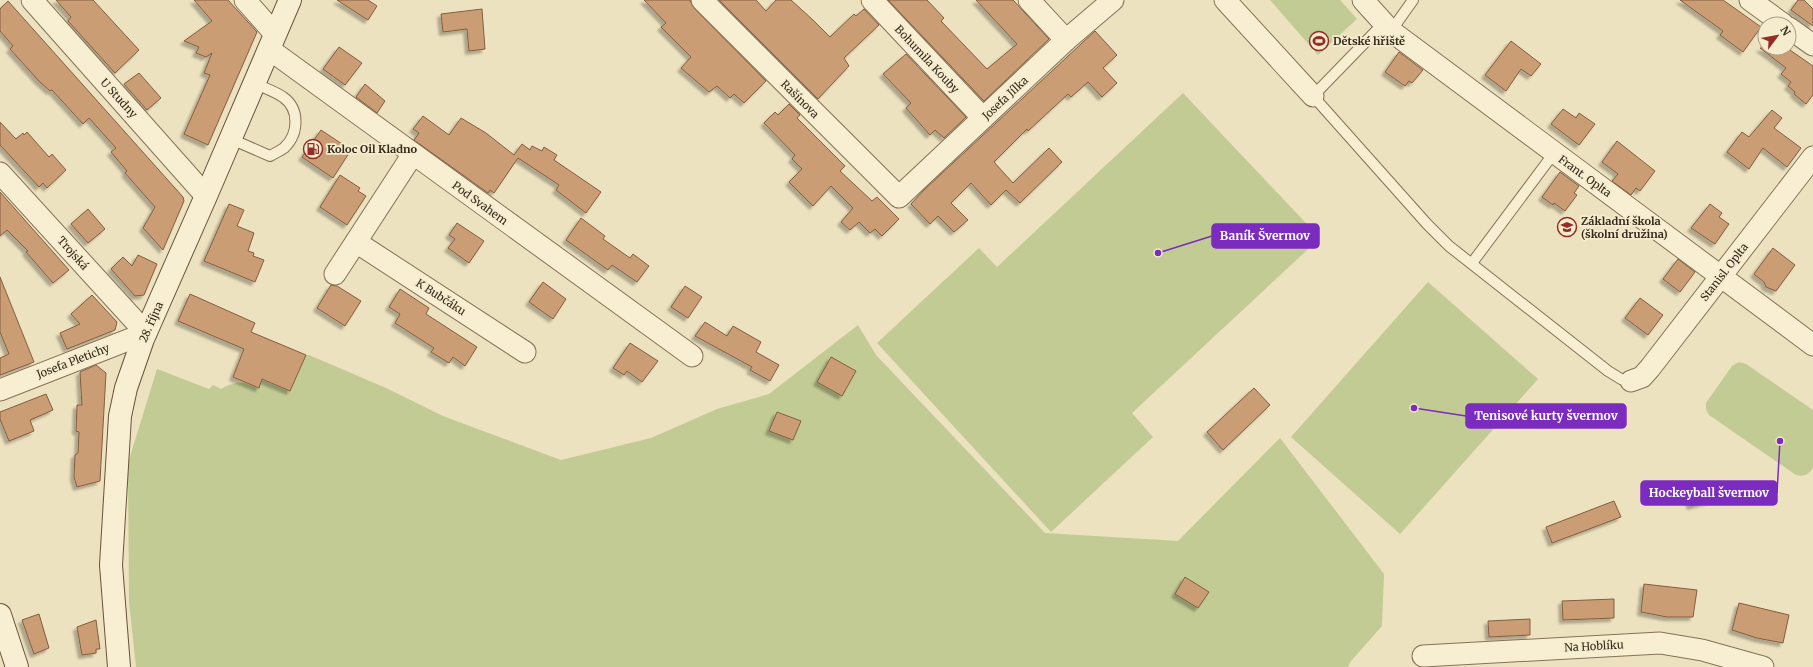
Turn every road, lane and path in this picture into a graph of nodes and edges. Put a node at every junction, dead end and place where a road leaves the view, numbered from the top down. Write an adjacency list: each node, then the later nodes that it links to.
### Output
1 (32, 0): 26 (street, U Studny)
2 (245, 0): 16 (street, Pod Svahem)
3 (290, 0): 16 (main road, 28. října)
4 (702, 0): 27 (street, Rašínova)
5 (872, 0): 20 (street, Bohumila Kouby)
6 (1029, 0): 15 (street)
7 (1113, 0): 15 (street, Josefa Jílka)
8 (1225, 0): 19 (street)
9 (1363, 0): 13 (street, Frant. Oplta)
10 (1413, 0): 13 (lane)
11 (1750, 0): 12 (street)
12 (1772, 16)
13 (1391, 31): 19 (lane); 22 (street, Frant. Oplta)
14 (1797, 34): 17 (street)
15 (1066, 40): 20 (street, Josefa Jílka)
16 (272, 41): 18 (main road, 28. října); 23 (street, Pod Svahem)
17 (1813, 45)
18 (254, 83): 21 (main road, 28. října); 21 (lane)
19 (1313, 96): 29 (lane)
20 (983, 118): 27 (street, Josefa Jílka)
21 (231, 139): 26 (main road, 28. října)
22 (1554, 153): 29 (lane); 31 (street, Frant. Oplta)
23 (413, 154): 28 (street); 35 (street, Pod Svahem)
24 (1813, 157): 31 (street, Stanisl. Oplta)
25 (0, 173): 32 (street, Trojská)
26 (206, 196): 32 (main road, 28. října)
27 (899, 197)
28 (356, 242): 30 (street); 34 (street, K Bubčáku)
29 (1472, 263): 36 (lane)
30 (335, 274)
31 (1721, 276): 33 (street, Frant. Oplta); 36 (street, Stanisl. Oplta)
32 (146, 333): 37 (street, Josefa Pletichy); 41 (main road, 28. října)
33 (1813, 346)
34 (525, 352)
35 (692, 356)
36 (1631, 381)
37 (0, 390)
38 (0, 615): 40 (main road)
39 (1423, 656): 42 (street, Na Hoblíku)
40 (18, 667)
41 (119, 667)
42 (1763, 667)

